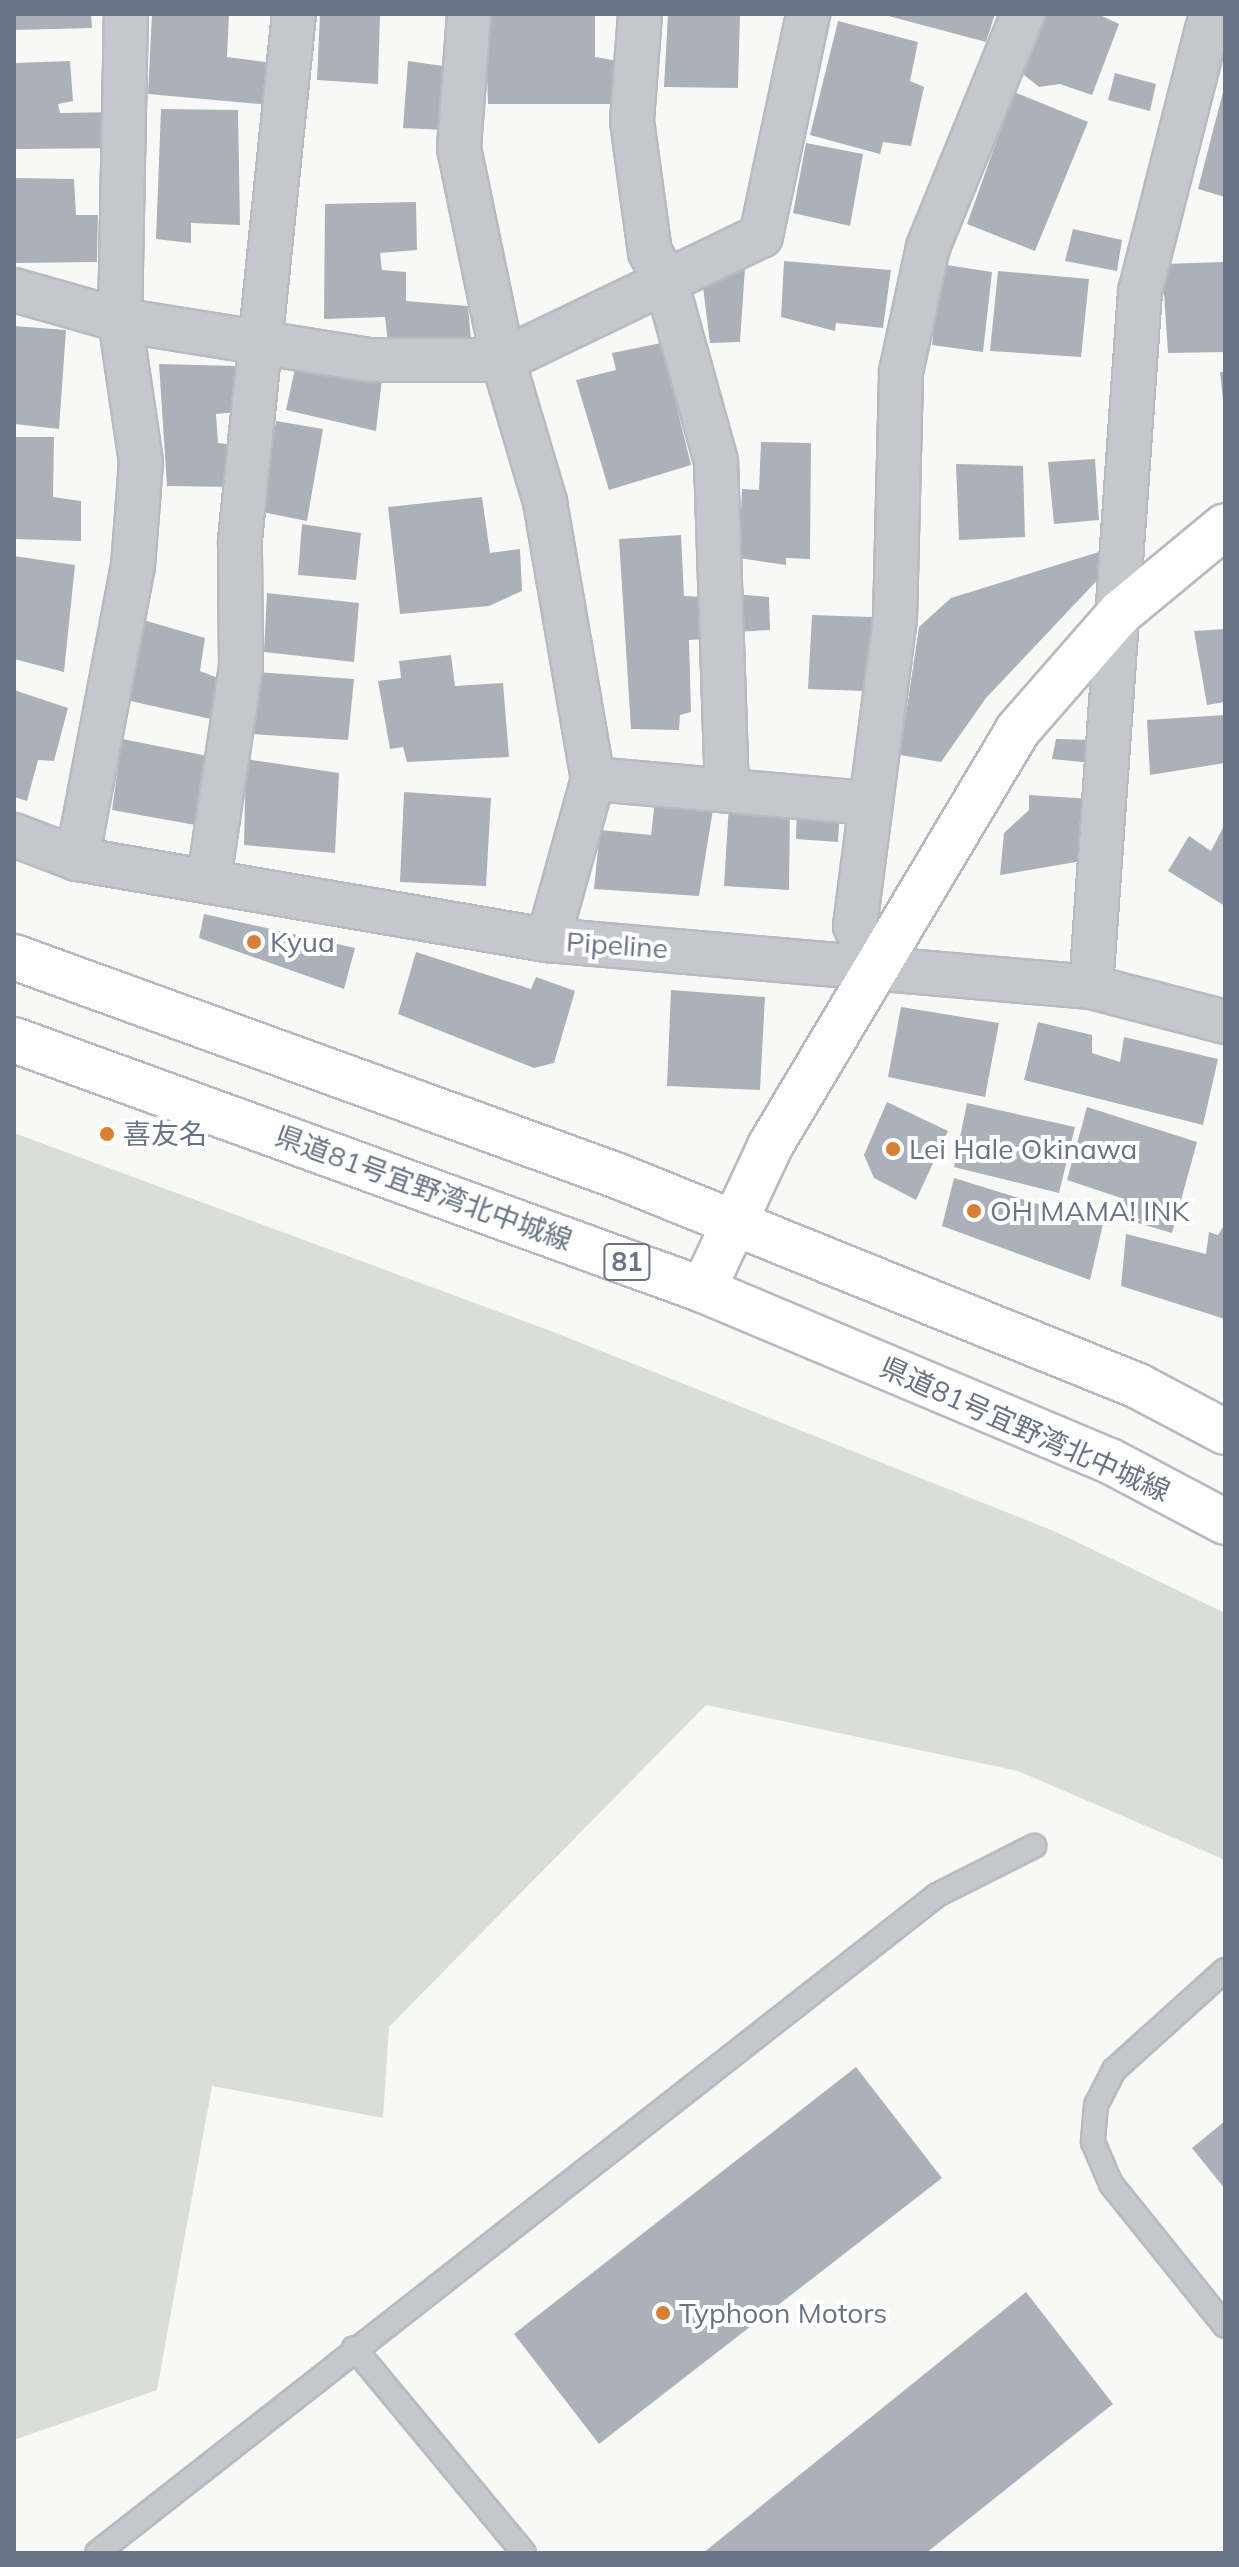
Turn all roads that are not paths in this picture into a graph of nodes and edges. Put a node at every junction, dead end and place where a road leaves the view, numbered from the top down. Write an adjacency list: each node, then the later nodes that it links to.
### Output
1 (126, 14): 10 (street)
2 (294, 14): 11 (street)
3 (469, 14): 12 (street)
4 (640, 14): 8 (street)
5 (808, 14): 8 (street)
6 (1023, 14): 17 (street)
7 (1211, 14): 14 (street)
8 (666, 281): 12 (street); 16 (street)
9 (14, 290): 10 (street)
10 (120, 320): 11 (street); 19 (street)
11 (263, 337): 12 (street); 20 (street)
12 (503, 360): 15 (street)
13 (1225, 526): 14 (main road)
14 (1120, 613): 23 (main road); 24 (street)
15 (593, 779): 16 (street); 21 (street)
16 (727, 791): 17 (street)
17 (870, 803): 23 (street)
18 (14, 835): 19 (street, Pipeline)
19 (77, 859): 20 (street, Pipeline)
20 (209, 878): 21 (street, Pipeline)
21 (548, 940): 23 (street, Pipeline)
22 (14, 957): 27 (main road)
23 (874, 964): 24 (street, Pipeline); 27 (main road)
24 (1091, 987): 25 (street, Pipeline)
25 (1225, 1022)
26 (14, 1040): 28 (main road, 県道81号宜野湾北中城線 / 81)
27 (732, 1223): 28 (main road); 29 (main road)
28 (703, 1290): 32 (main road, 県道81号宜野湾北中城線 / 81)
29 (1138, 1386): 30 (main road); 31 (main road)
30 (1225, 1411)
31 (1225, 1432)
32 (1225, 1522)
33 (1034, 1846): 36 (lane)
34 (1225, 1970): 35 (lane)
35 (1225, 2326)
36 (354, 2348): 37 (lane); 38 (lane)
37 (97, 2553)
38 (524, 2553)

